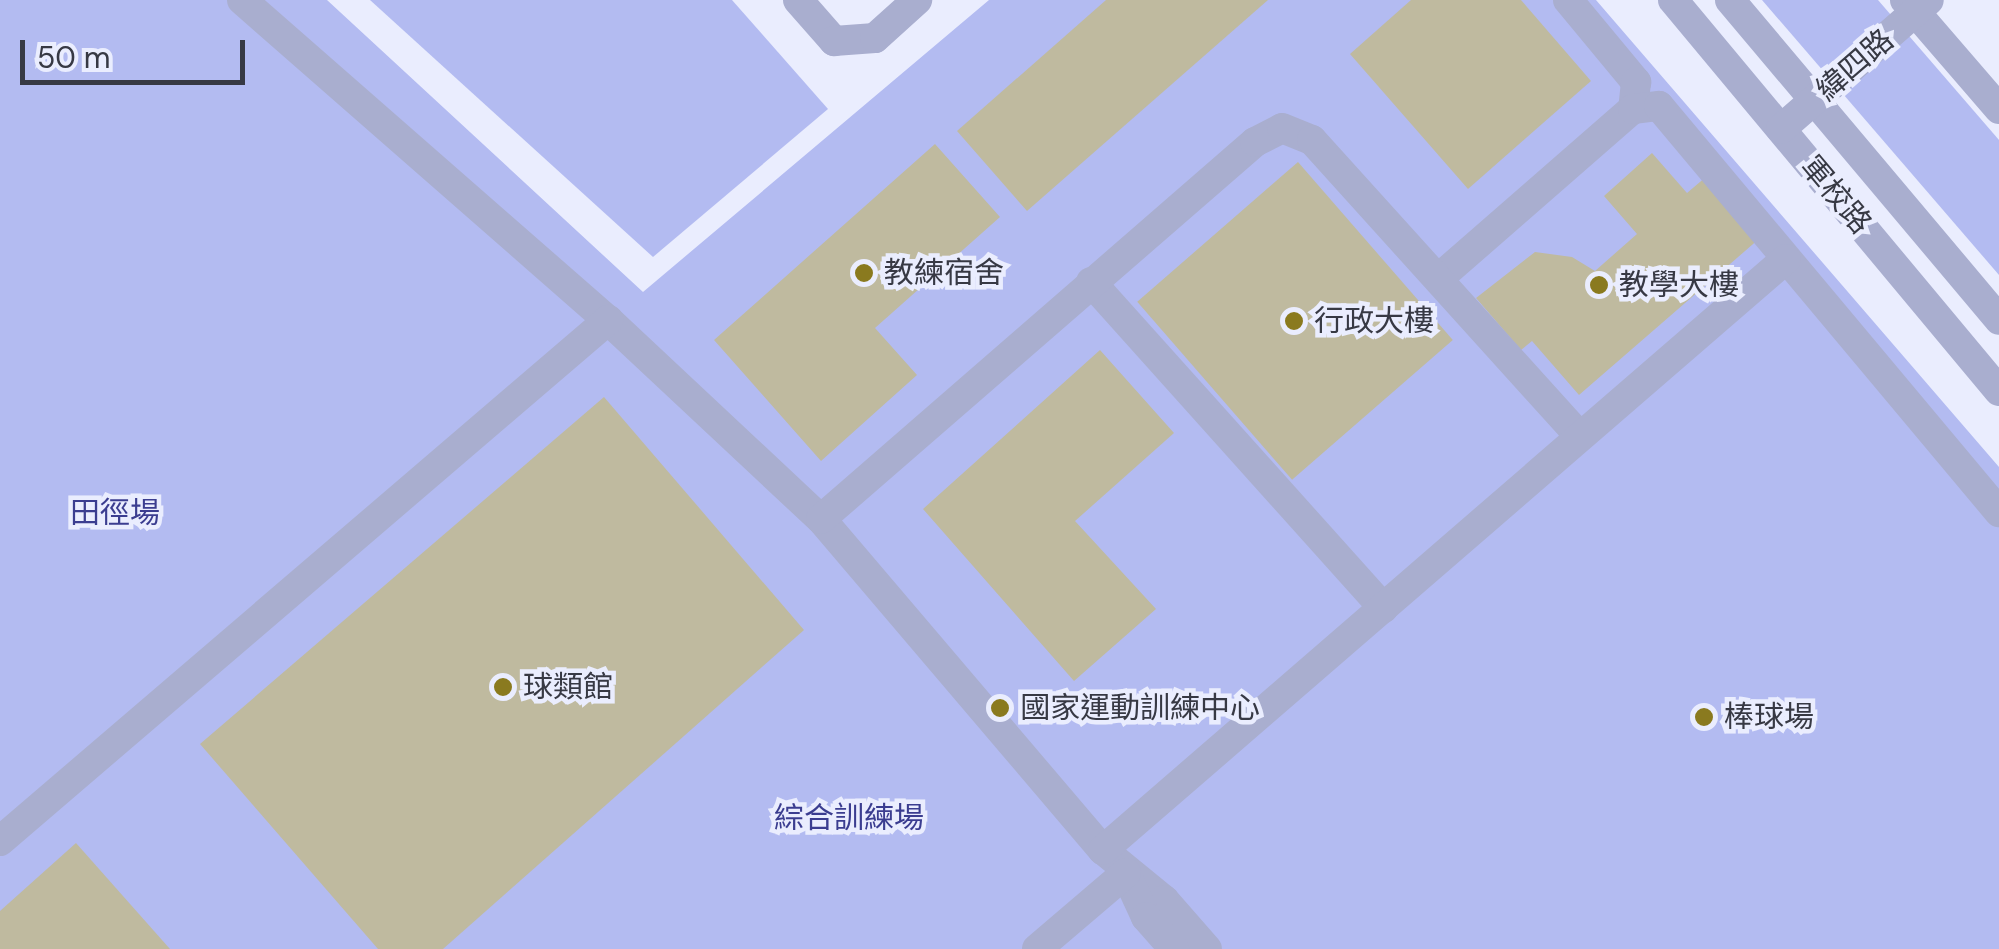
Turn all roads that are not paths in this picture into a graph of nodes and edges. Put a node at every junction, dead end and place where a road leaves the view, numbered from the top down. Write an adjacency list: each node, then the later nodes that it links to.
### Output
1 (242, 0): 15 (street)
2 (798, 0): 3 (street)
3 (917, 0)
4 (1568, 0): 10 (street)
5 (1673, 0): 11 (street, 軍校路)
6 (1730, 0): 8 (street, 軍校路)
7 (1916, 4): 8 (street, 緯四路); 9 (street)
8 (1814, 100): 11 (street, 緯四路); 16 (street, 軍校路)
9 (1999, 109)
10 (1633, 110): 12 (street); 13 (street)
11 (1781, 130): 17 (street, 軍校路)
12 (1786, 259): 18 (street); 19 (street)
13 (1439, 278): 14 (street); 18 (street)
14 (1091, 282): 20 (street); 21 (street)
15 (608, 320): 20 (street); 22 (street)
16 (1999, 320)
17 (1999, 390)
18 (1579, 435): 21 (street)
19 (1999, 512)
20 (821, 519): 23 (street)
21 (1383, 608): 23 (street)
22 (0, 841)
23 (1103, 850): 24 (street)
24 (1126, 874): 25 (street); 26 (street); 27 (street)
25 (1037, 949)
26 (1174, 949)
27 (1208, 949)

